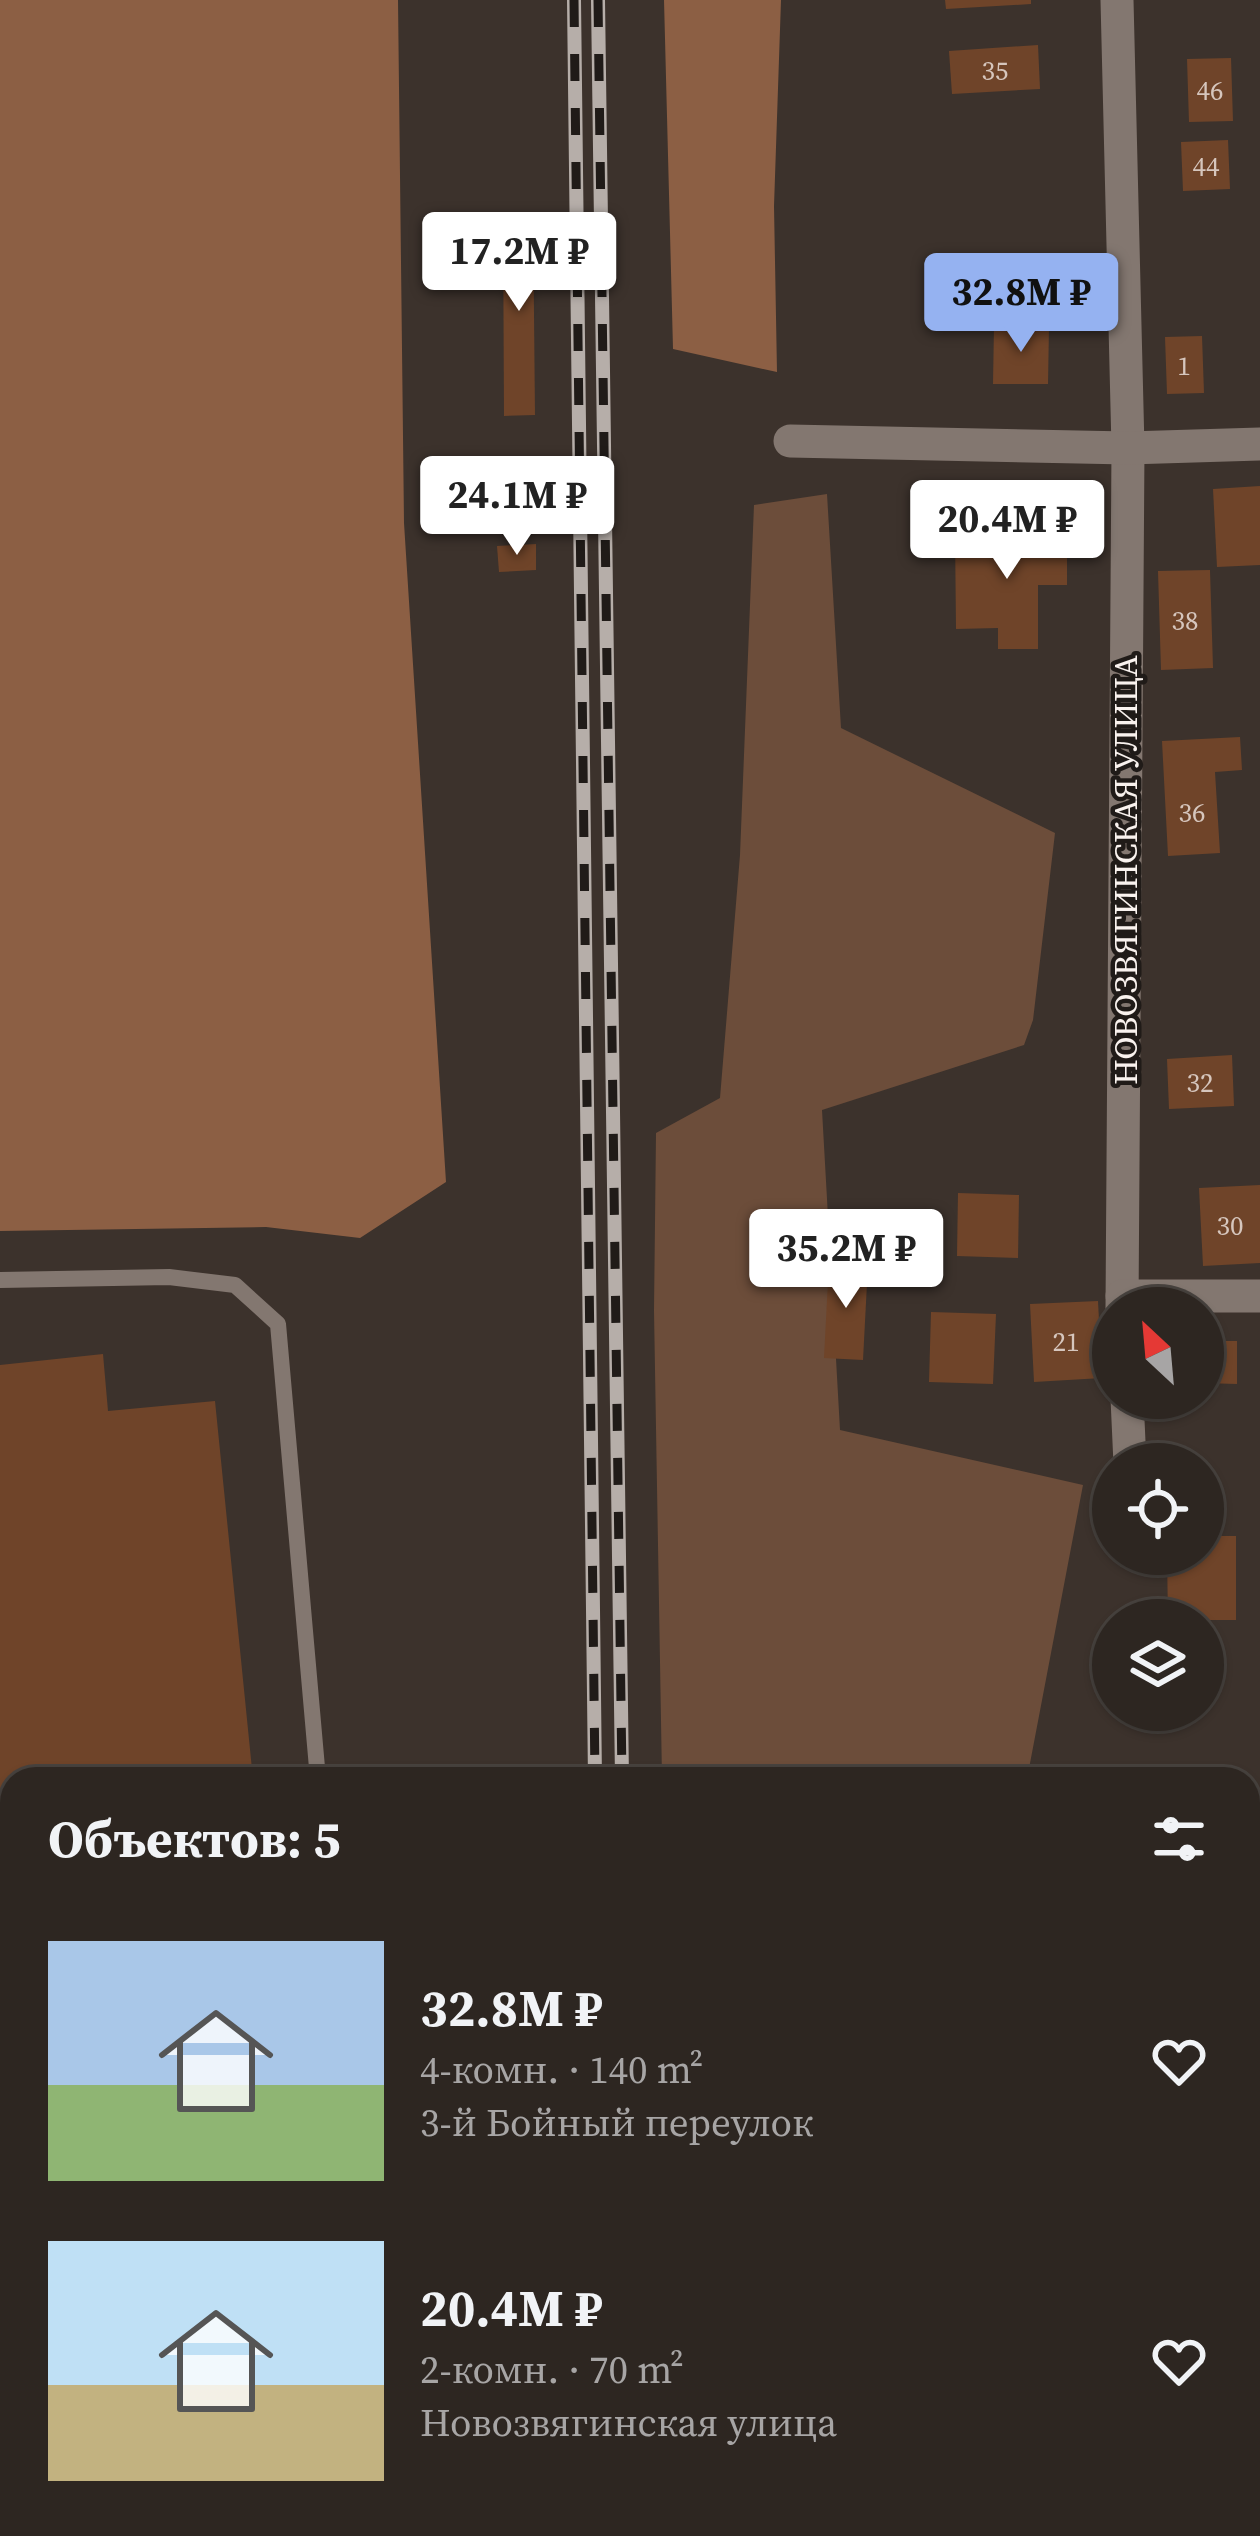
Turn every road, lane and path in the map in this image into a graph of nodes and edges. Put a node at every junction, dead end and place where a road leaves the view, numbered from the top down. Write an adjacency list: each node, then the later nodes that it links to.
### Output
1 (1117, 0): 4 (street, НОВОЗВЯГИНСКАЯ УЛИЦА)
2 (790, 441): 4 (street)
3 (1260, 444): 4 (street)
4 (1128, 448): 6 (street, НОВОЗВЯГИНСКАЯ УЛИЦА)
5 (0, 1280): 9 (lane)
6 (1122, 1287)
7 (1260, 1297): 8 (street)
8 (1224, 1298)
9 (317, 1767)

